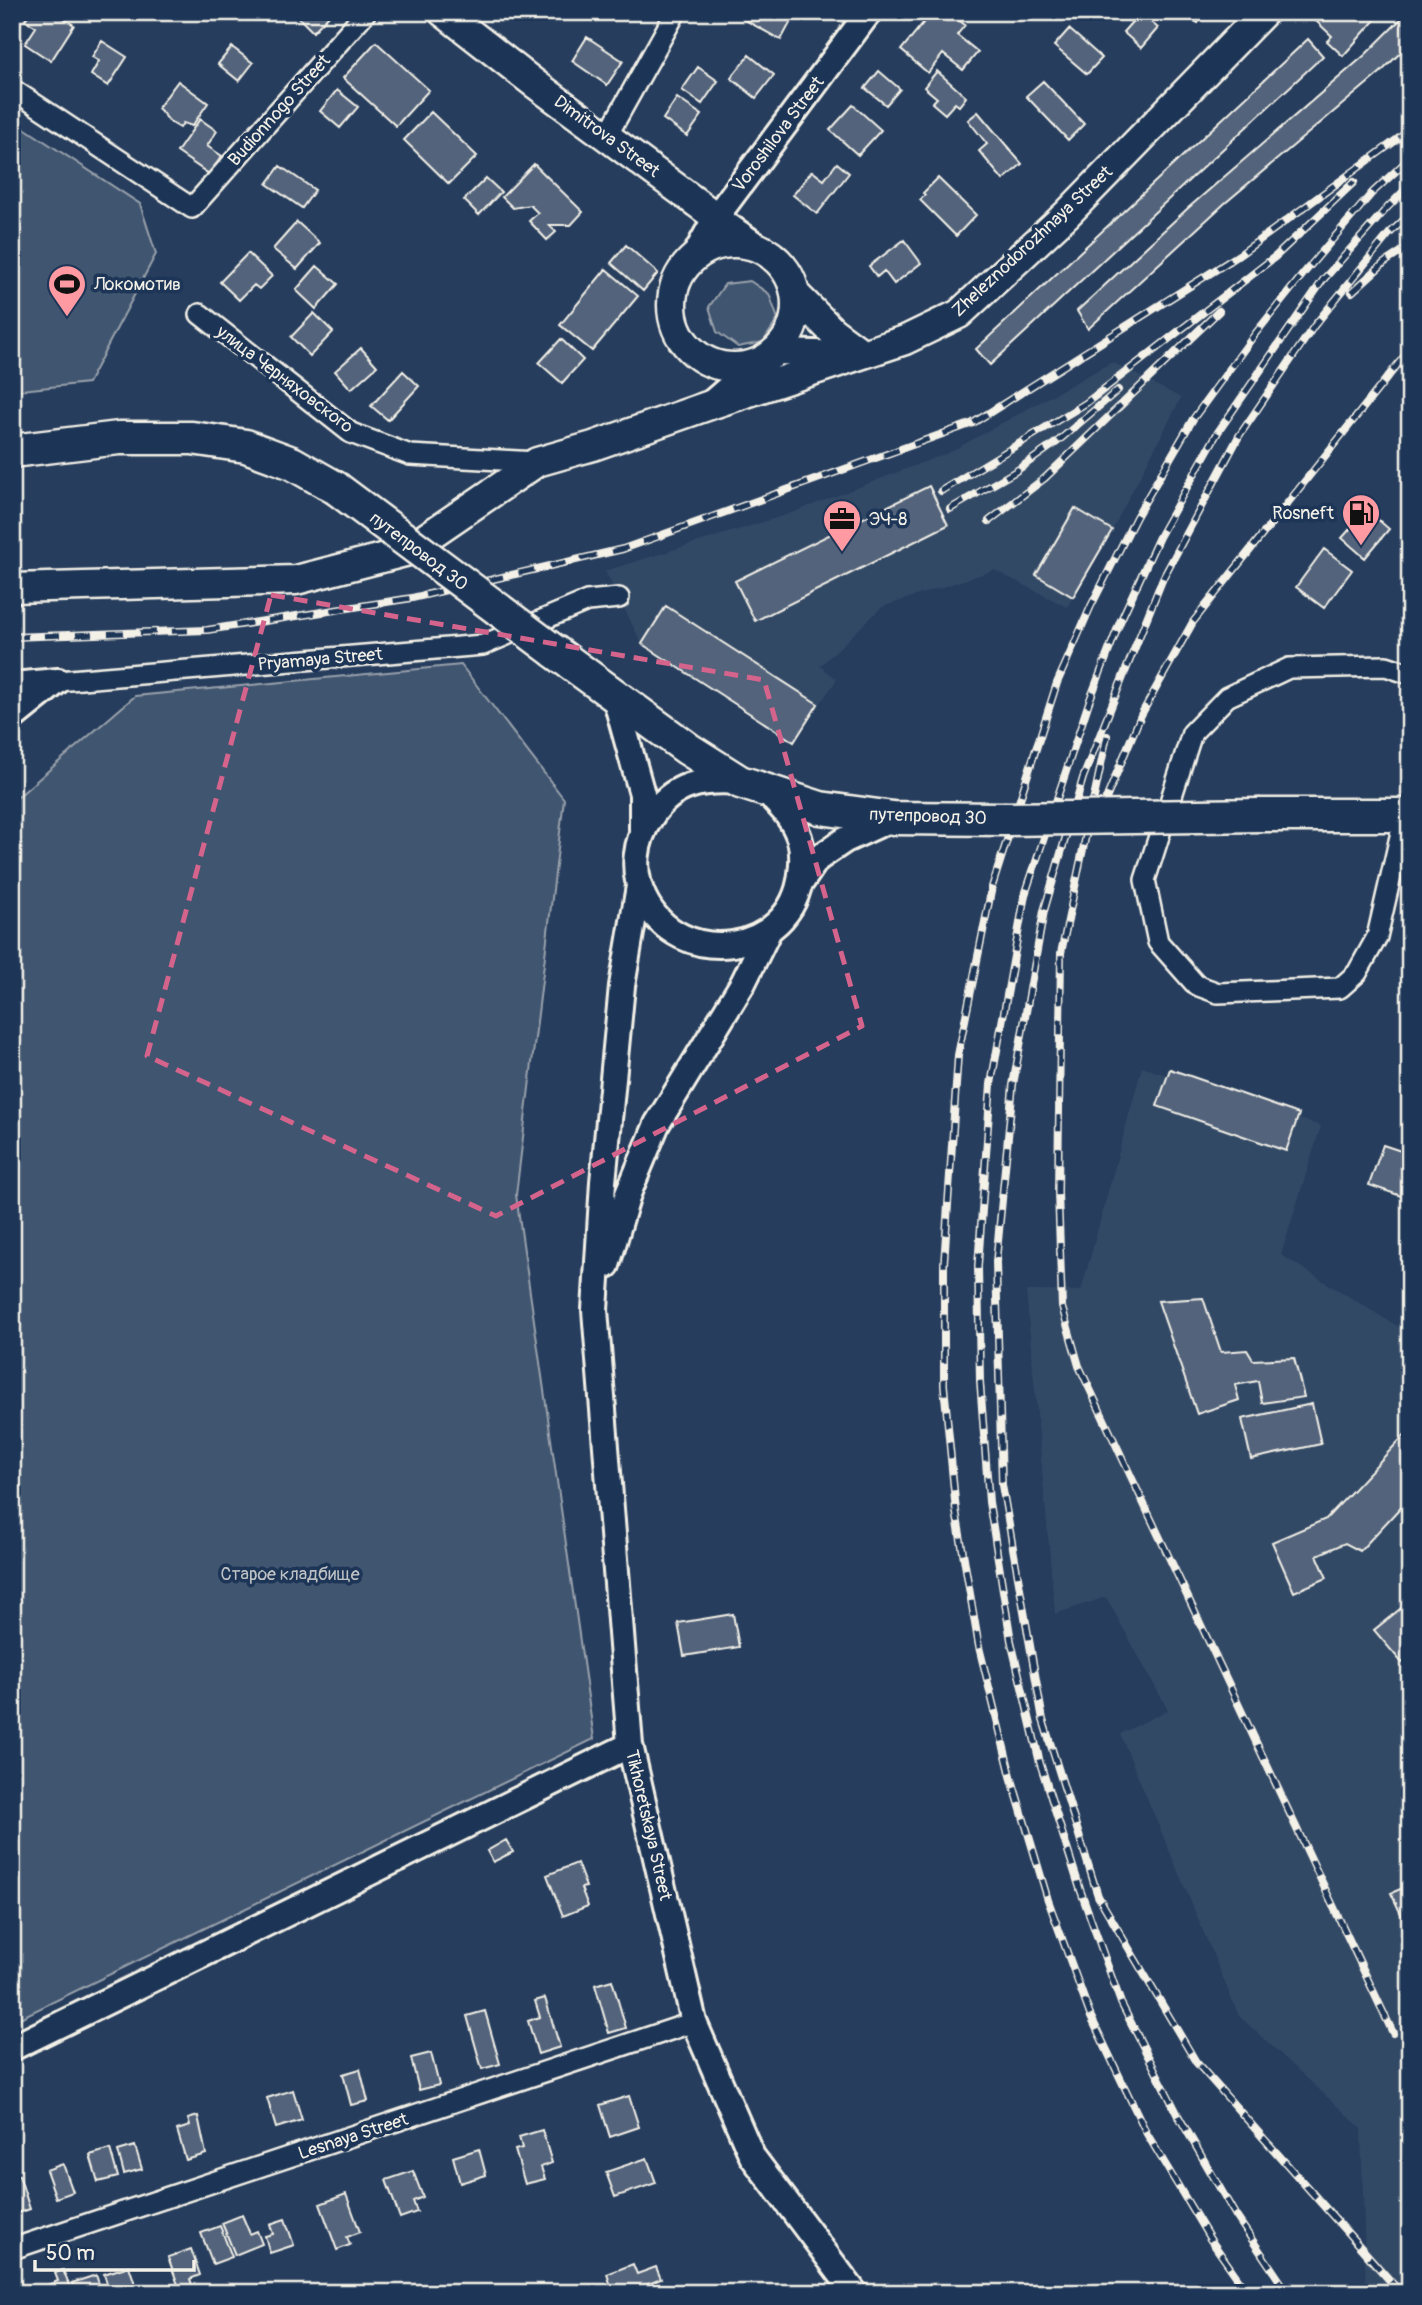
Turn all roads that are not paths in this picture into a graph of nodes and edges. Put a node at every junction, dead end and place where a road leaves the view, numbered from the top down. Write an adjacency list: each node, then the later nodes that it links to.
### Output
1 (366, 12): 6 (street, Budionnogo Street)
2 (443, 12): 7 (main road, Dimitrova Street)
3 (676, 12): 7 (street)
4 (869, 12): 8 (street, Voroshilova Street)
5 (1264, 12): 13 (main road, Zheleznodorozhnaya Street)
6 (12, 89)
7 (607, 136): 8 (main road, Dimitrova Street)
8 (716, 217): 9 (street, Dimitrova Street); 10 (street, Voroshilova Street)
9 (773, 257): 10 (main road); 11 (main road)
10 (693, 258): 14 (main road)
11 (795, 293): 13 (main road); 14 (main road)
12 (200, 314): 17 (street, улица Черняховского)
13 (863, 354): 14 (street); 15 (main road, Zheleznodorozhnaya Street)
14 (766, 358): 15 (street)
15 (710, 405): 17 (main road, Zheleznodorozhnaya Street)
16 (12, 451): 23 (main road, путепровод 30, bridge)
17 (537, 462): 18 (main road, Zheleznodorozhnaya Street)
18 (12, 588)
19 (619, 598): 21 (street, Pryamaya Street)
20 (1410, 674): 26 (street)
21 (58, 681): 22 (street, Pryamaya Street); 24 (street)
22 (12, 685)
23 (615, 697): 25 (main road, путепровод 30); 28 (street)
24 (12, 718)
25 (752, 786): 27 (main road, путепровод 30); 28 (street); 29 (street)
26 (1407, 815): 27 (main road, путепровод 30, bridge)
27 (892, 818): 29 (street)
28 (642, 830): 30 (street)
29 (800, 884): 31 (street)
30 (639, 886): 31 (street); 32 (street)
31 (769, 930): 32 (street)
32 (595, 1310): 33 (street, Tikhoretskaya Street)
33 (630, 1745): 34 (street, Tikhoretskaya Street); 35 (street)
34 (694, 2022): 36 (street, Lesnaya Street); 37 (street, Tikhoretskaya Street)
35 (12, 2048)
36 (12, 2249)
37 (855, 2293)

